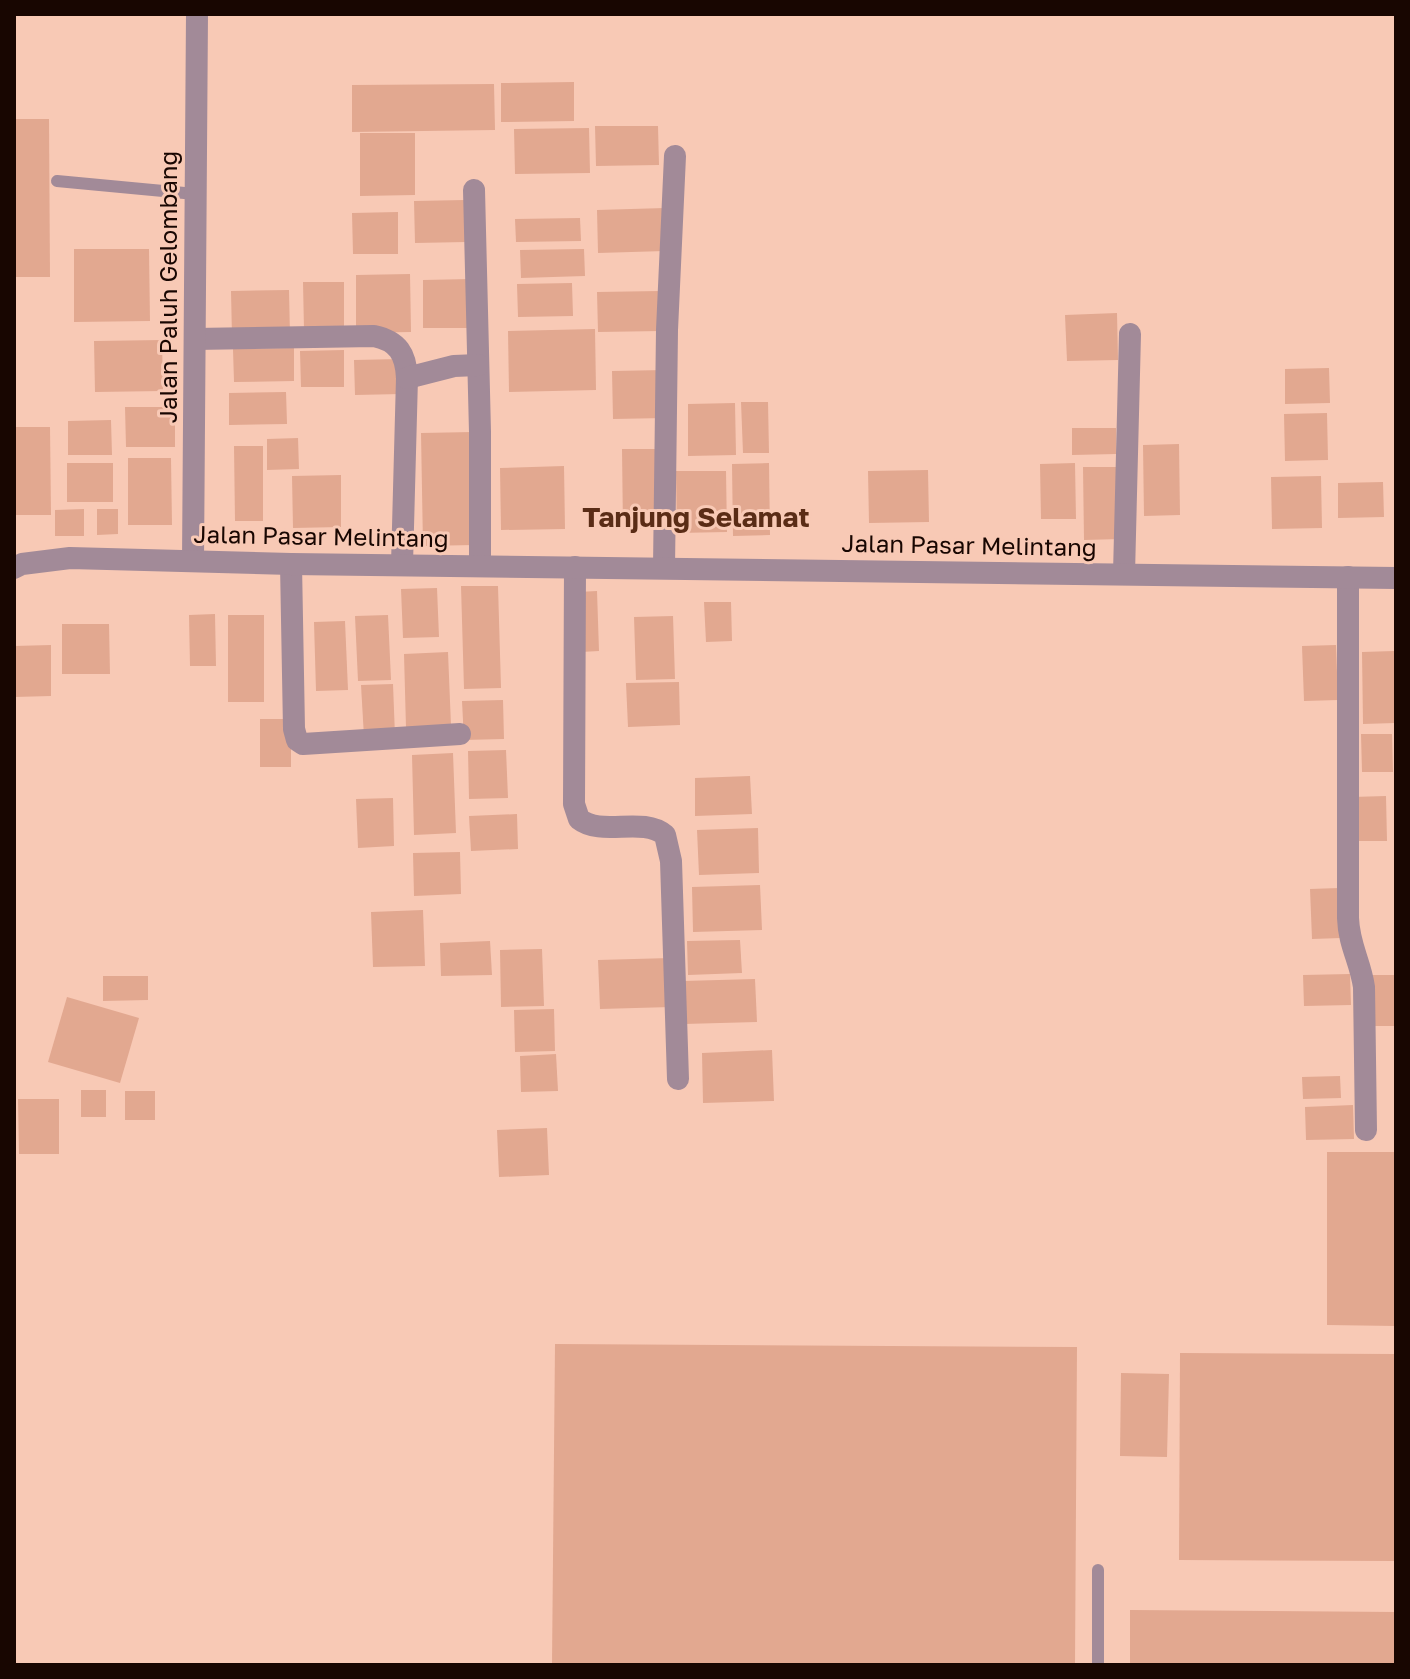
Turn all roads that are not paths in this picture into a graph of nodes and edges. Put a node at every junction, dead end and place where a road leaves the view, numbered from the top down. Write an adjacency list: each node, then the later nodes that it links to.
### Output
1 (197, 14): 5 (street, Jalan Paluh Gelombang)
2 (675, 156): 16 (street)
3 (57, 181): 5 (lane)
4 (474, 190): 8 (street)
5 (195, 194): 7 (street, Jalan Paluh Gelombang)
6 (1130, 334): 17 (street)
7 (195, 339): 9 (street); 10 (street, Jalan Paluh Gelombang)
8 (478, 365): 9 (street); 13 (street)
9 (407, 378): 12 (street)
10 (193, 561): 11 (street, Jalan Pasar Melintang); 15 (street, Jalan Pasar Melintang)
11 (291, 564): 12 (street, Jalan Pasar Melintang); 20 (street)
12 (402, 564): 13 (street, Jalan Pasar Melintang)
13 (480, 566): 14 (street, Jalan Pasar Melintang)
14 (575, 567): 16 (street, Jalan Pasar Melintang); 21 (street)
15 (14, 568)
16 (664, 568): 17 (street, Jalan Pasar Melintang)
17 (1124, 574): 18 (street, Jalan Pasar Melintang)
18 (1348, 577): 19 (street, Jalan Pasar Melintang); 22 (street)
19 (1396, 578)
20 (460, 734)
21 (678, 1079)
22 (1366, 1130)
23 (1098, 1570): 24 (lane)
24 (1098, 1665)

